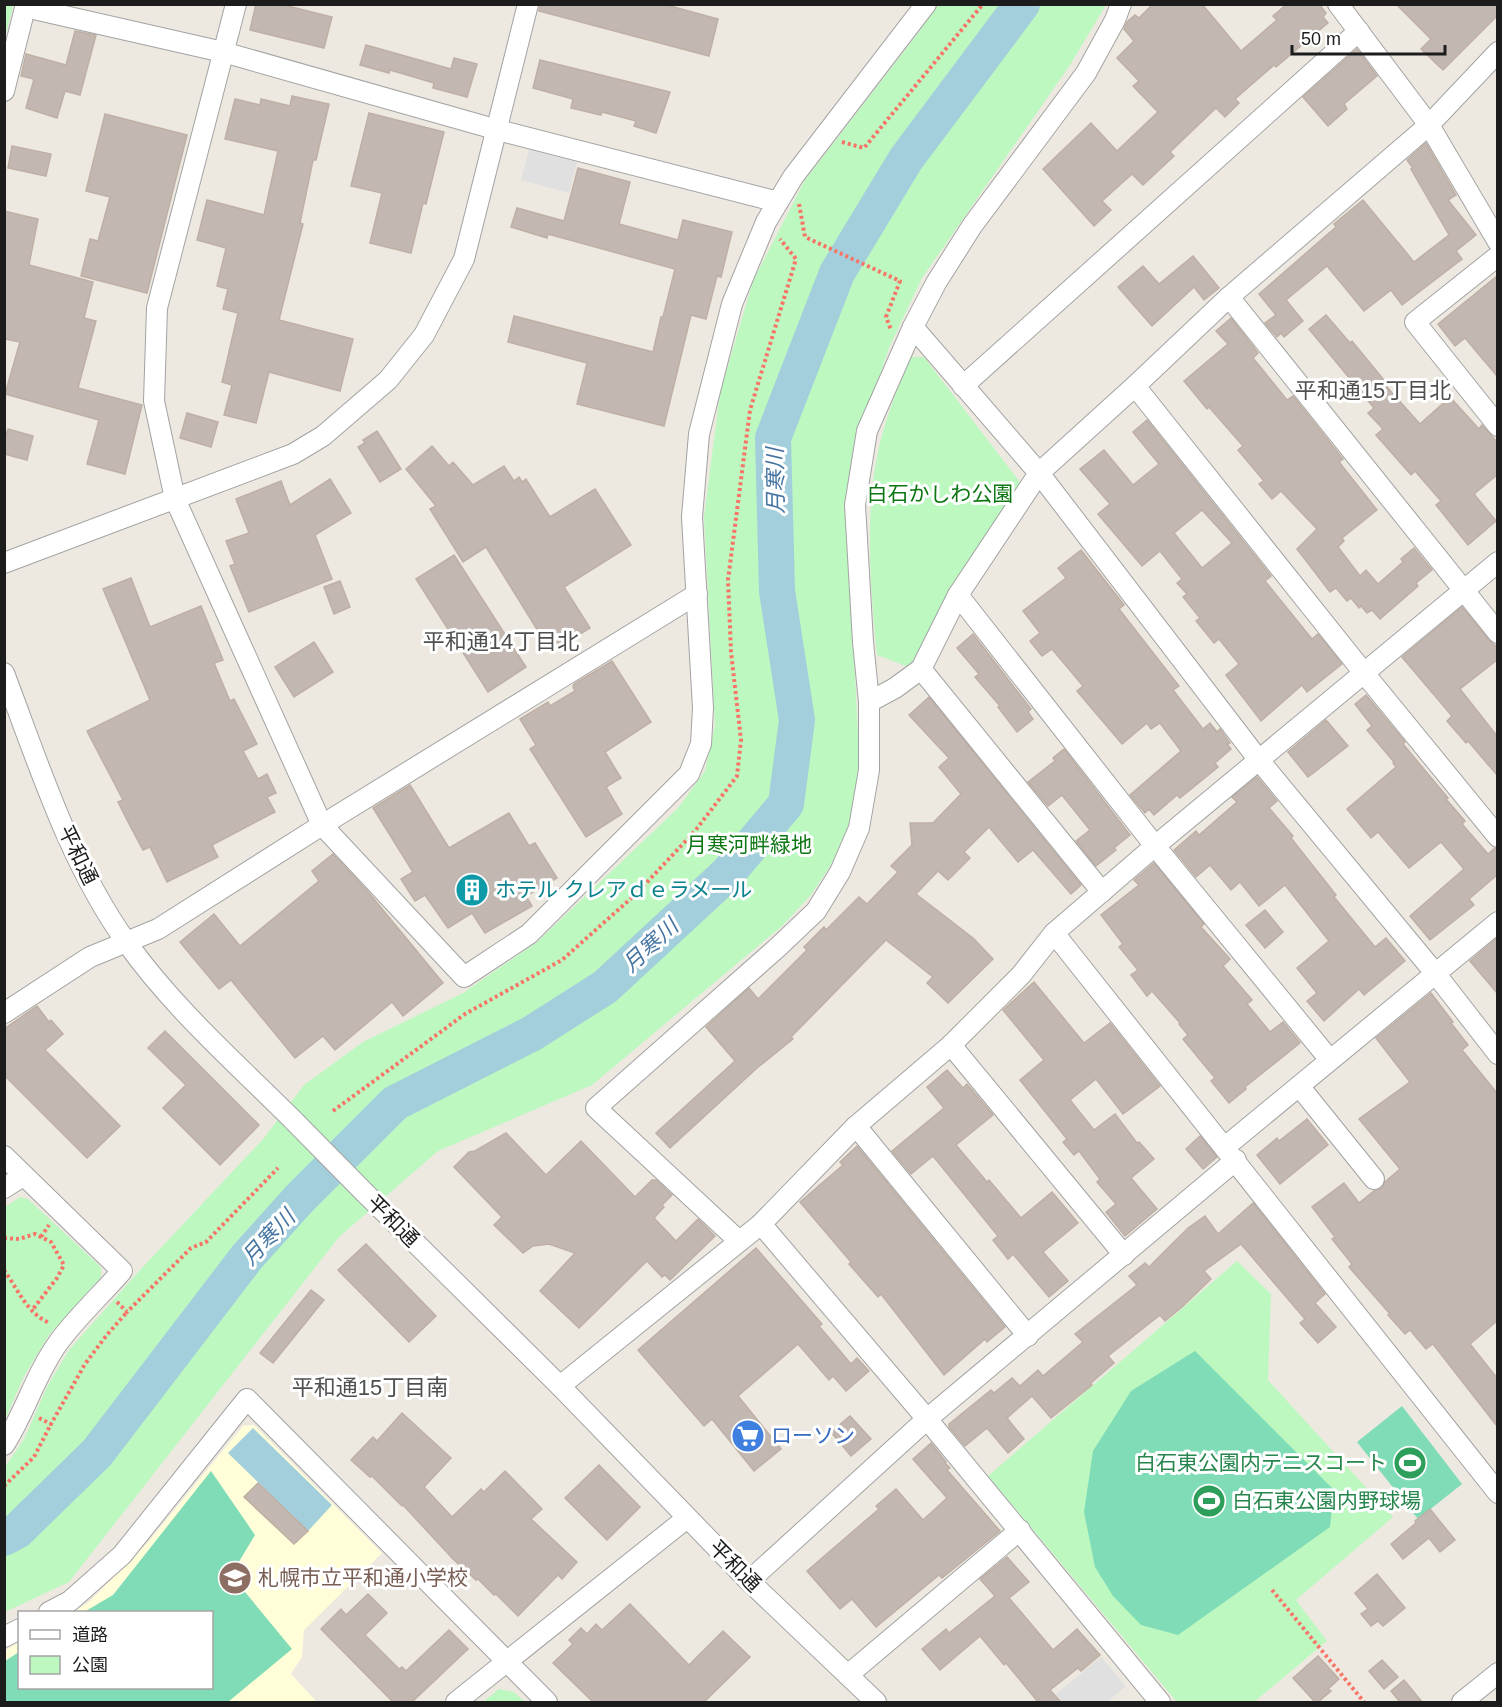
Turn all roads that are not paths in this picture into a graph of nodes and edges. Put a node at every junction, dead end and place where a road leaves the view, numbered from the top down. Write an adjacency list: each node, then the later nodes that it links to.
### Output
1 (236, 4): 8 (street)
2 (528, 4): 12 (street)
3 (926, 4): 13 (street)
4 (1121, 4): 17 (street)
5 (1338, 4): 7 (street)
6 (26, 6): 8 (street); 10 (street)
7 (1359, 31): 11 (street); 18 (street)
8 (223, 52): 12 (street); 22 (street)
9 (1497, 52): 11 (street)
10 (4, 91)
11 (1429, 125): 14 (street); 16 (street)
12 (498, 129): 13 (street); 22 (street)
13 (778, 202): 26 (street)
14 (1497, 242)
15 (1497, 256): 20 (street)
16 (1229, 297): 19 (street); 25 (street)
17 (913, 327): 18 (street); 32 (street)
18 (963, 386): 21 (street)
19 (1135, 386): 21 (street); 31 (street)
20 (1497, 426)
21 (1039, 473): 27 (street); 33 (street)
22 (175, 499): 24 (street); 34 (street)
23 (1497, 562): 25 (street)
24 (4, 563)
25 (1463, 591): 28 (street); 31 (street)
26 (697, 594): 34 (street); 34 (street)
27 (958, 595): 29 (street); 36 (street)
28 (1497, 633)
29 (921, 669): 32 (street); 37 (street)
30 (4, 673): 40 (street, 平和通)
31 (1364, 673): 33 (street); 35 (street)
32 (869, 702): 54 (street)
33 (1258, 759): 36 (street); 41 (street)
34 (322, 825): 40 (street)
35 (1497, 837)
36 (1155, 846): 37 (street); 45 (street)
37 (1102, 892): 39 (street)
38 (1497, 922): 41 (street)
39 (1054, 933): 43 (street); 48 (street)
40 (126, 942): 42 (street); 57 (street, 平和通, bridge)
41 (1435, 973): 44 (street); 45 (street)
42 (4, 1013)
43 (951, 1045): 47 (street); 55 (street)
44 (1497, 1054)
45 (1330, 1060): 46 (street)
46 (1299, 1086): 48 (street); 51 (street)
47 (856, 1126): 53 (street); 56 (street)
48 (1230, 1154): 55 (street); 60 (street)
49 (4, 1156): 50 (street)
50 (23, 1176): 52 (street); 59 (street)
51 (1374, 1179)
52 (4, 1188)
53 (761, 1224): 54 (street); 58 (street)
54 (739, 1241): 57 (street)
55 (1124, 1255): 56 (street)
56 (1028, 1336): 58 (street)
57 (560, 1386): 61 (street, 平和通)
58 (927, 1419): 62 (street); 63 (street)
59 (4, 1445)
60 (1497, 1493)
61 (687, 1518): 63 (street, 平和通); 67 (street)
62 (1020, 1530): 69 (street); 73 (street)
63 (749, 1581): 69 (street, 平和通)
64 (51, 1611): 67 (street)
65 (18, 1630): 66 (street)
66 (4, 1637)
67 (507, 1662): 70 (street); 71 (street)
68 (1497, 1673): 74 (street)
69 (849, 1674): 72 (street, 平和通)
70 (456, 1702)
71 (547, 1702)
72 (876, 1702)
73 (1160, 1702)
74 (1462, 1702)

